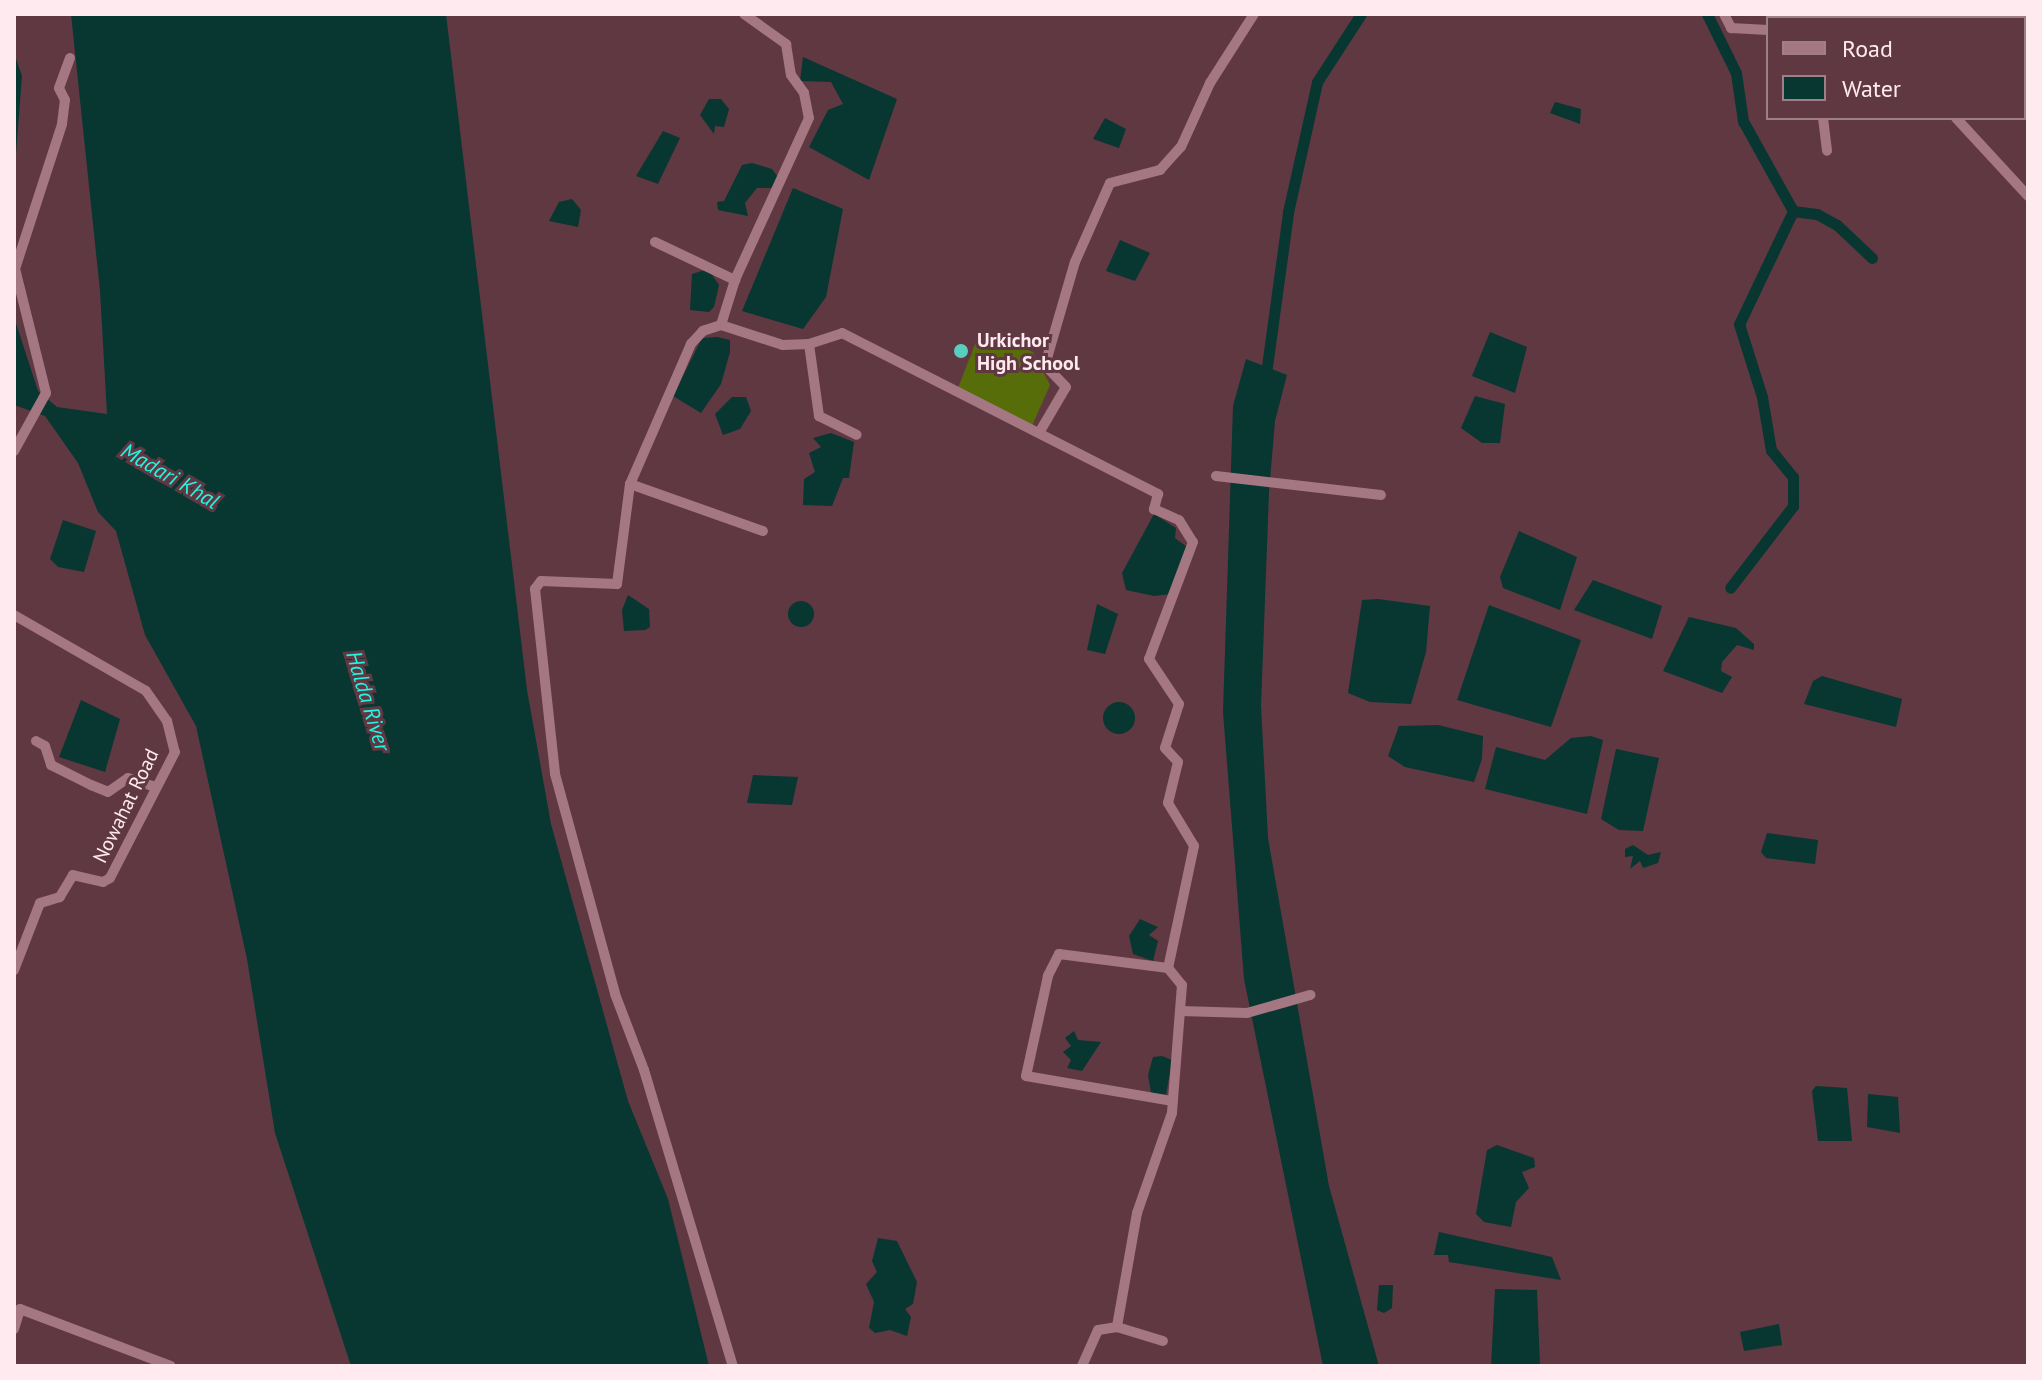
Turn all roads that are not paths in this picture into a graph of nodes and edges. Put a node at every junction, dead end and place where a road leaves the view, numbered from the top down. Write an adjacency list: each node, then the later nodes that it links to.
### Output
1 (744, 14): 11 (street)
2 (1254, 14): 14 (street)
3 (1724, 14): 4 (street)
4 (1766, 30)
5 (70, 58): 16 (street)
6 (1823, 120): 8 (street)
7 (1958, 120): 9 (street)
8 (1827, 151)
9 (2028, 196)
10 (655, 242): 11 (street)
11 (735, 280): 12 (street)
12 (721, 325): 13 (street); 18 (street)
13 (809, 344): 14 (street); 15 (street)
14 (1039, 433): 24 (street)
15 (857, 435)
16 (14, 451)
17 (1216, 476): 19 (street)
18 (630, 484): 20 (street); 33 (street)
19 (1381, 495)
20 (763, 531)
21 (19, 618): 23 (street, Nowahat Road)
22 (36, 741): 23 (street)
23 (156, 787): 25 (street, Nowahat Road)
24 (1168, 968): 27 (street); 28 (street)
25 (14, 970)
26 (1310, 995): 27 (street)
27 (1181, 1011): 28 (street)
28 (1173, 1101): 29 (street)
29 (1117, 1327): 31 (street); 34 (street)
30 (14, 1329): 32 (street)
31 (1163, 1341)
32 (171, 1366)
33 (733, 1366)
34 (1082, 1366)

